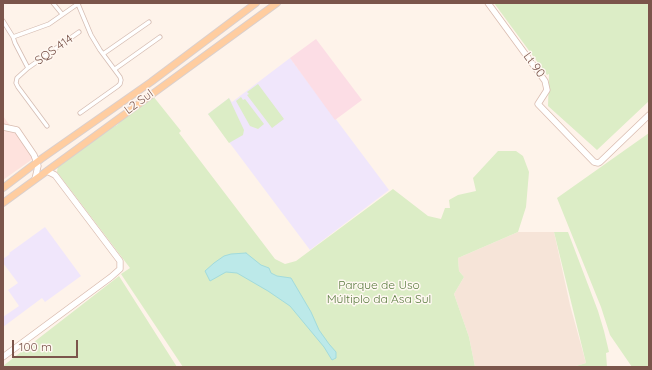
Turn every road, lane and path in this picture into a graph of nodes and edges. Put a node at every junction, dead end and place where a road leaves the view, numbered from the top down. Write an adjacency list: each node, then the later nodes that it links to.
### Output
1 (53, 3): 6 (street)
2 (78, 3): 6 (street, SQS 414); 12 (street, SQS 414)
3 (256, 3): 19 (main road, L2 Sul)
4 (277, 3): 20 (main road, L2 Sul)
5 (488, 3): 16 (street, Lt 90)
6 (62, 14): 10 (street, SQS 414)
7 (3, 21): 10 (street, SQS 414)
8 (149, 22): 12 (street)
9 (79, 32): 13 (street, SQS 414)
10 (13, 37): 13 (street, SQS 414)
11 (160, 37): 14 (street)
12 (103, 54): 14 (street, SQS 414)
13 (28, 68): 17 (street, SQS 414)
14 (115, 69): 15 (street)
15 (80, 112)
16 (649, 115)
17 (47, 126)
18 (3, 127): 21 (street)
19 (67, 140): 20 (main road); 21 (main road, L2 Sul)
20 (74, 150): 22 (main road, L2 Sul)
21 (37, 161): 25 (street); 26 (main road, L2 Sul)
22 (55, 165): 23 (main road, L2 Sul); 24 (street)
23 (47, 170): 24 (street); 25 (main road, L2 Sul)
24 (55, 175): 28 (street)
25 (36, 179): 27 (main road, L2 Sul)
26 (3, 188)
27 (3, 203)
28 (3, 357)

